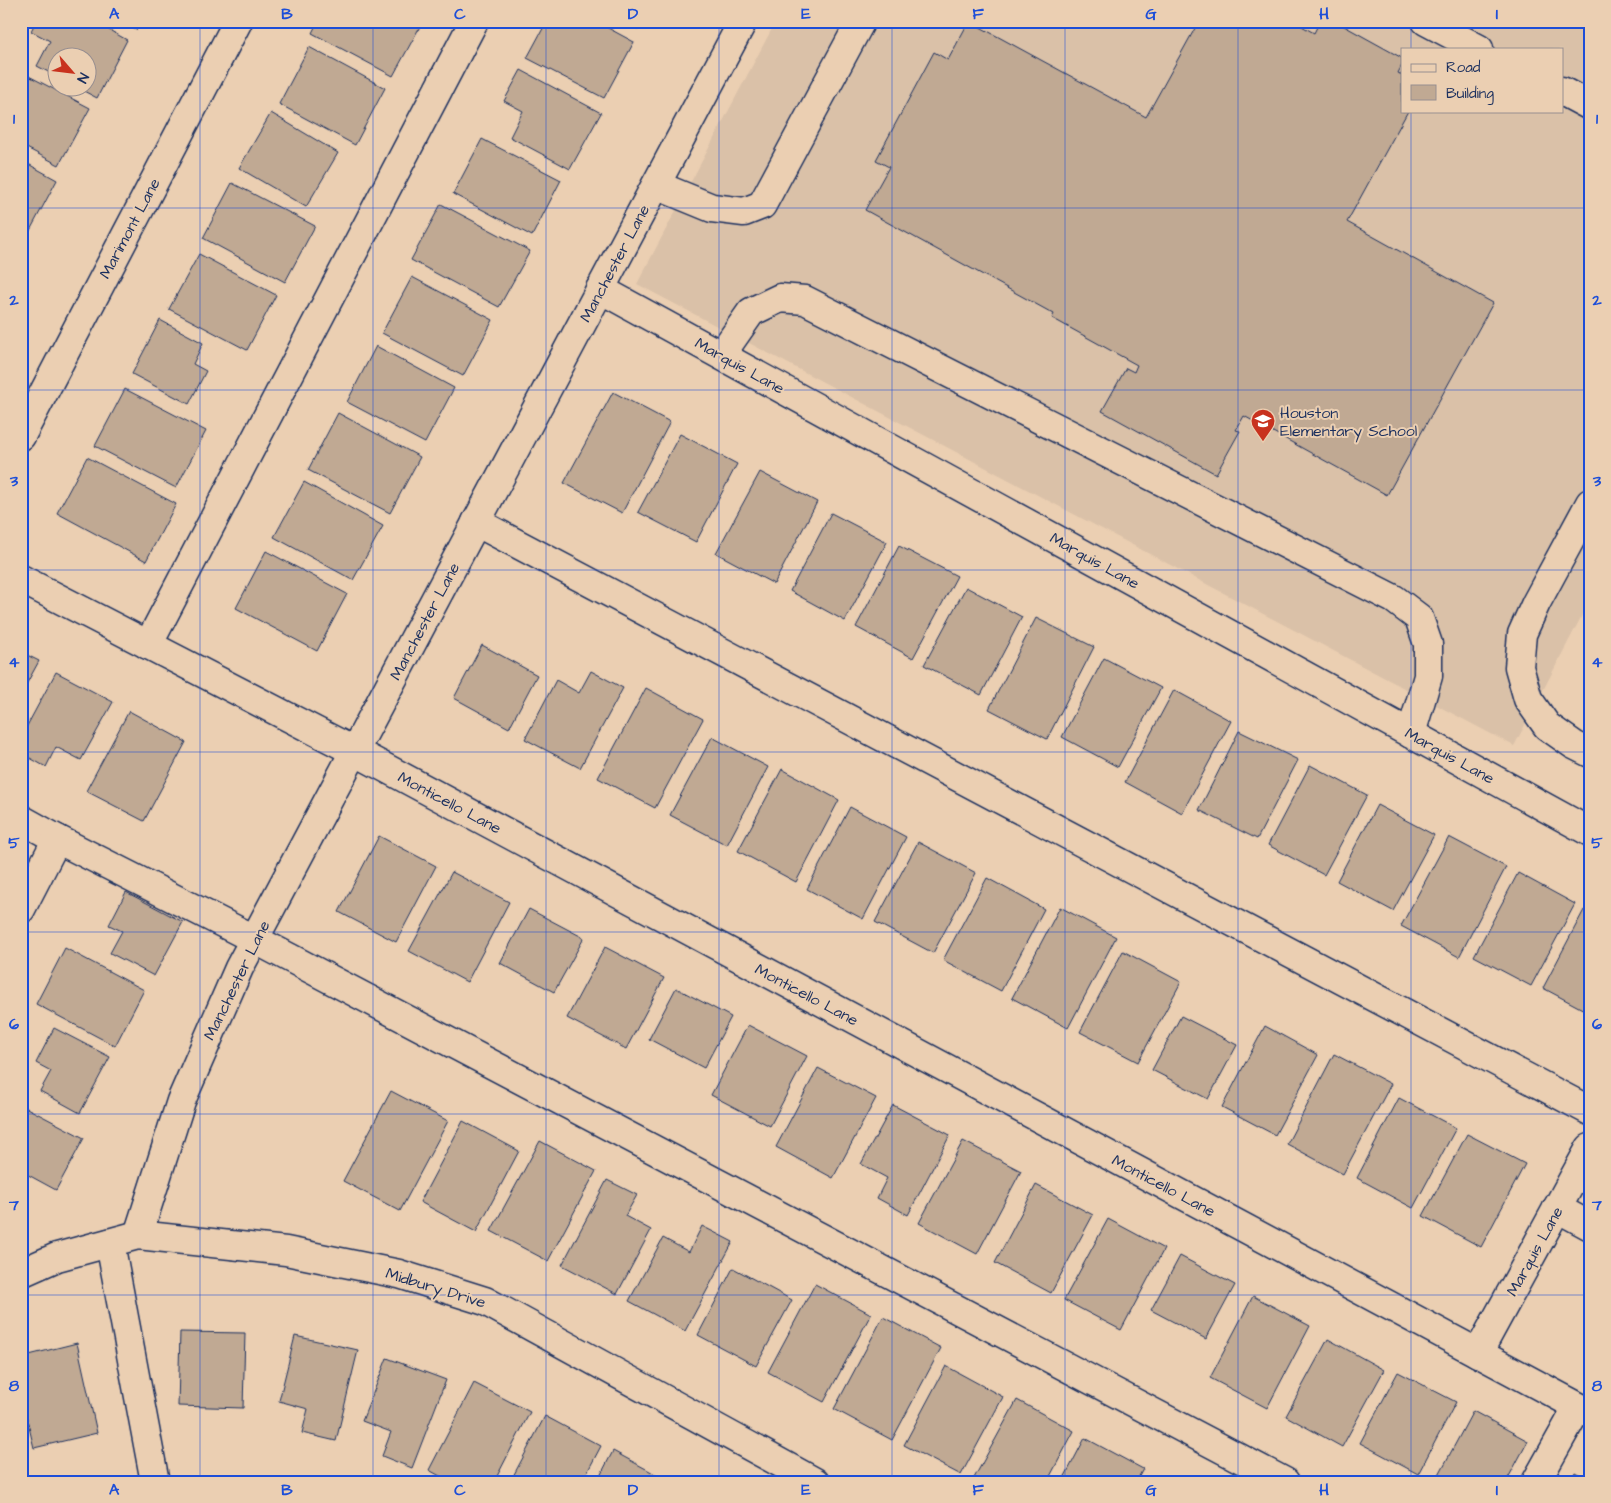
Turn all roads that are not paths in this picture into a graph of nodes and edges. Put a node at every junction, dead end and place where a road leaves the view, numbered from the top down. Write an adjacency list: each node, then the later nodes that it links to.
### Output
1 (238, 21): 12 (street, Marimont Lane)
2 (474, 21): 16 (street)
3 (742, 21): 9 (street, Manchester Lane)
4 (862, 21): 9 (street)
5 (1426, 21): 6 (street)
6 (1478, 48)
7 (1564, 92): 8 (street)
8 (1590, 106)
9 (656, 185): 10 (street, Manchester Lane)
10 (600, 289): 11 (street, Marquis Lane); 14 (street, Manchester Lane)
11 (721, 355): 17 (street, Marquis Lane); 17 (street)
12 (21, 436)
13 (1590, 503): 19 (street)
14 (476, 522): 18 (street, Manchester Lane); 25 (street)
15 (21, 579): 16 (street, Monticello Lane)
16 (148, 645): 18 (street, Monticello Lane)
17 (1411, 734): 21 (street, Marquis Lane)
18 (354, 751): 24 (street, Manchester Lane); 32 (street, Monticello Lane)
19 (1590, 753)
20 (21, 819): 22 (street)
21 (1590, 832)
22 (57, 839): 23 (street); 24 (street)
23 (21, 909)
24 (254, 939): 29 (street, Manchester Lane); 36 (street)
25 (1590, 1111)
26 (1590, 1148): 27 (street, Marquis Lane)
27 (1557, 1208): 28 (street); 32 (street, Marquis Lane)
28 (1590, 1226)
29 (138, 1235): 30 (street, Midbury Drive); 35 (street, Midbury Drive)
30 (110, 1243): 31 (street, Midbury Drive); 34 (street)
31 (21, 1273)
32 (1478, 1353): 33 (street, Monticello Lane)
33 (1584, 1410): 37 (street)
34 (155, 1482)
35 (815, 1482)
36 (1285, 1482)
37 (1536, 1482)

